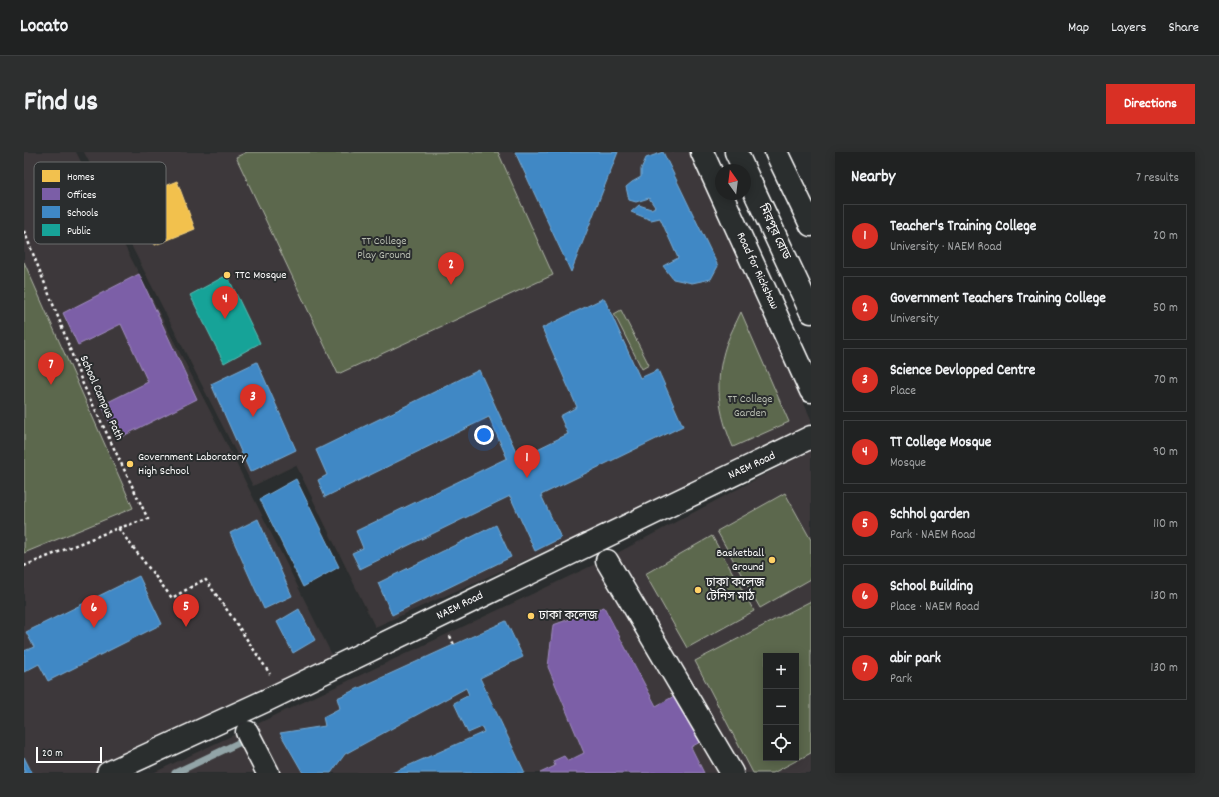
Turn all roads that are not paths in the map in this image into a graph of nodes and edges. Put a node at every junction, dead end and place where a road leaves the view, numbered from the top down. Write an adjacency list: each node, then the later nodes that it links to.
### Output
1 (702, 152): 6 (main road, Road for Rickshaw)
2 (736, 152): 5 (main road, মিরপুর রোড)
3 (776, 152): 4 (main road)
4 (811, 225)
5 (811, 312)
6 (811, 391)
7 (811, 437): 10 (main road, NAEM Road)
8 (607, 562): 12 (main road)
9 (246, 732): 11 (main road)
10 (108, 773)
11 (268, 773)
12 (732, 773)

